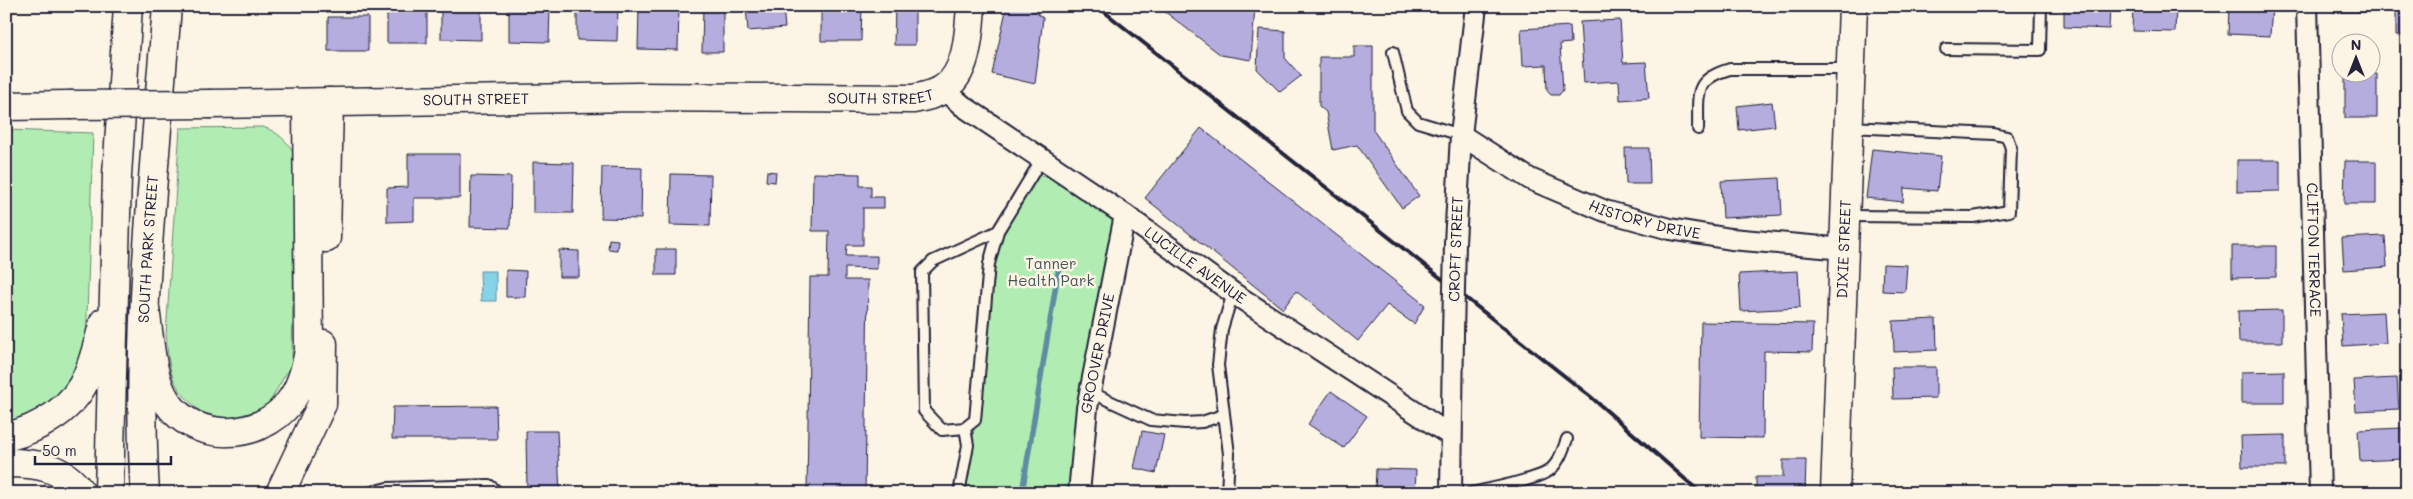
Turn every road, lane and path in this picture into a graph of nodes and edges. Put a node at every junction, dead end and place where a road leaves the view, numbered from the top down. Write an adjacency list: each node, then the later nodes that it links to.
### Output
1 (128, 6): 22 (main road, SOUTH PARK STREET)
2 (167, 6): 24 (main road, SOUTH PARK STREET)
3 (972, 6): 11 (main road)
4 (1476, 6): 16 (street, CROFT STREET)
5 (1853, 6): 10 (main road, DIXIE STREET)
6 (2041, 6): 8 (lane)
7 (2307, 6): 44 (street, CLIFTON TERRACE)
8 (1946, 49)
9 (1393, 52): 16 (lane)
10 (1851, 68): 14 (main road, DIXIE STREET); 15 (lane)
11 (943, 89): 12 (main road, SOUTH STREET); 17 (street, LUCILLE AVENUE)
12 (318, 102): 13 (main road, SOUTH STREET, bridge); 24 (main road); 35 (main road)
13 (6, 106)
14 (1849, 127): 19 (main road, DIXIE STREET); 19 (lane)
15 (1698, 129)
16 (1461, 136): 21 (street, HISTORY DRIVE); 28 (street, CROFT STREET, bridge)
17 (1041, 160): 18 (street, LUCILLE AVENUE); 20 (lane)
18 (1125, 215): 23 (street, LUCILLE AVENUE); 25 (street, GROOVER DRIVE)
19 (1846, 216): 21 (main road, DIXIE STREET)
20 (998, 231): 27 (lane); 27 (lane)
21 (1845, 248): 43 (main road, DIXIE STREET)
22 (115, 287): 29 (main road); 33 (main road, SOUTH PARK STREET)
23 (1233, 292): 26 (lane); 28 (street, LUCILLE AVENUE)
24 (145, 310): 34 (main road, SOUTH PARK STREET)
25 (1090, 392): 26 (lane); 39 (street, GROOVER DRIVE)
26 (1223, 415): 40 (lane)
27 (965, 428): 38 (lane)
28 (1450, 436): 41 (street, CROFT STREET)
29 (6, 437)
30 (1567, 439): 42 (lane)
31 (6, 463): 32 (main road)
32 (81, 493)
33 (109, 493)
34 (145, 493)
35 (280, 493)
36 (368, 493): 37 (lane)
37 (499, 493)
38 (959, 493)
39 (1079, 493)
40 (1227, 493)
41 (1451, 493)
42 (1471, 493)
43 (1835, 493)
44 (2320, 493)

